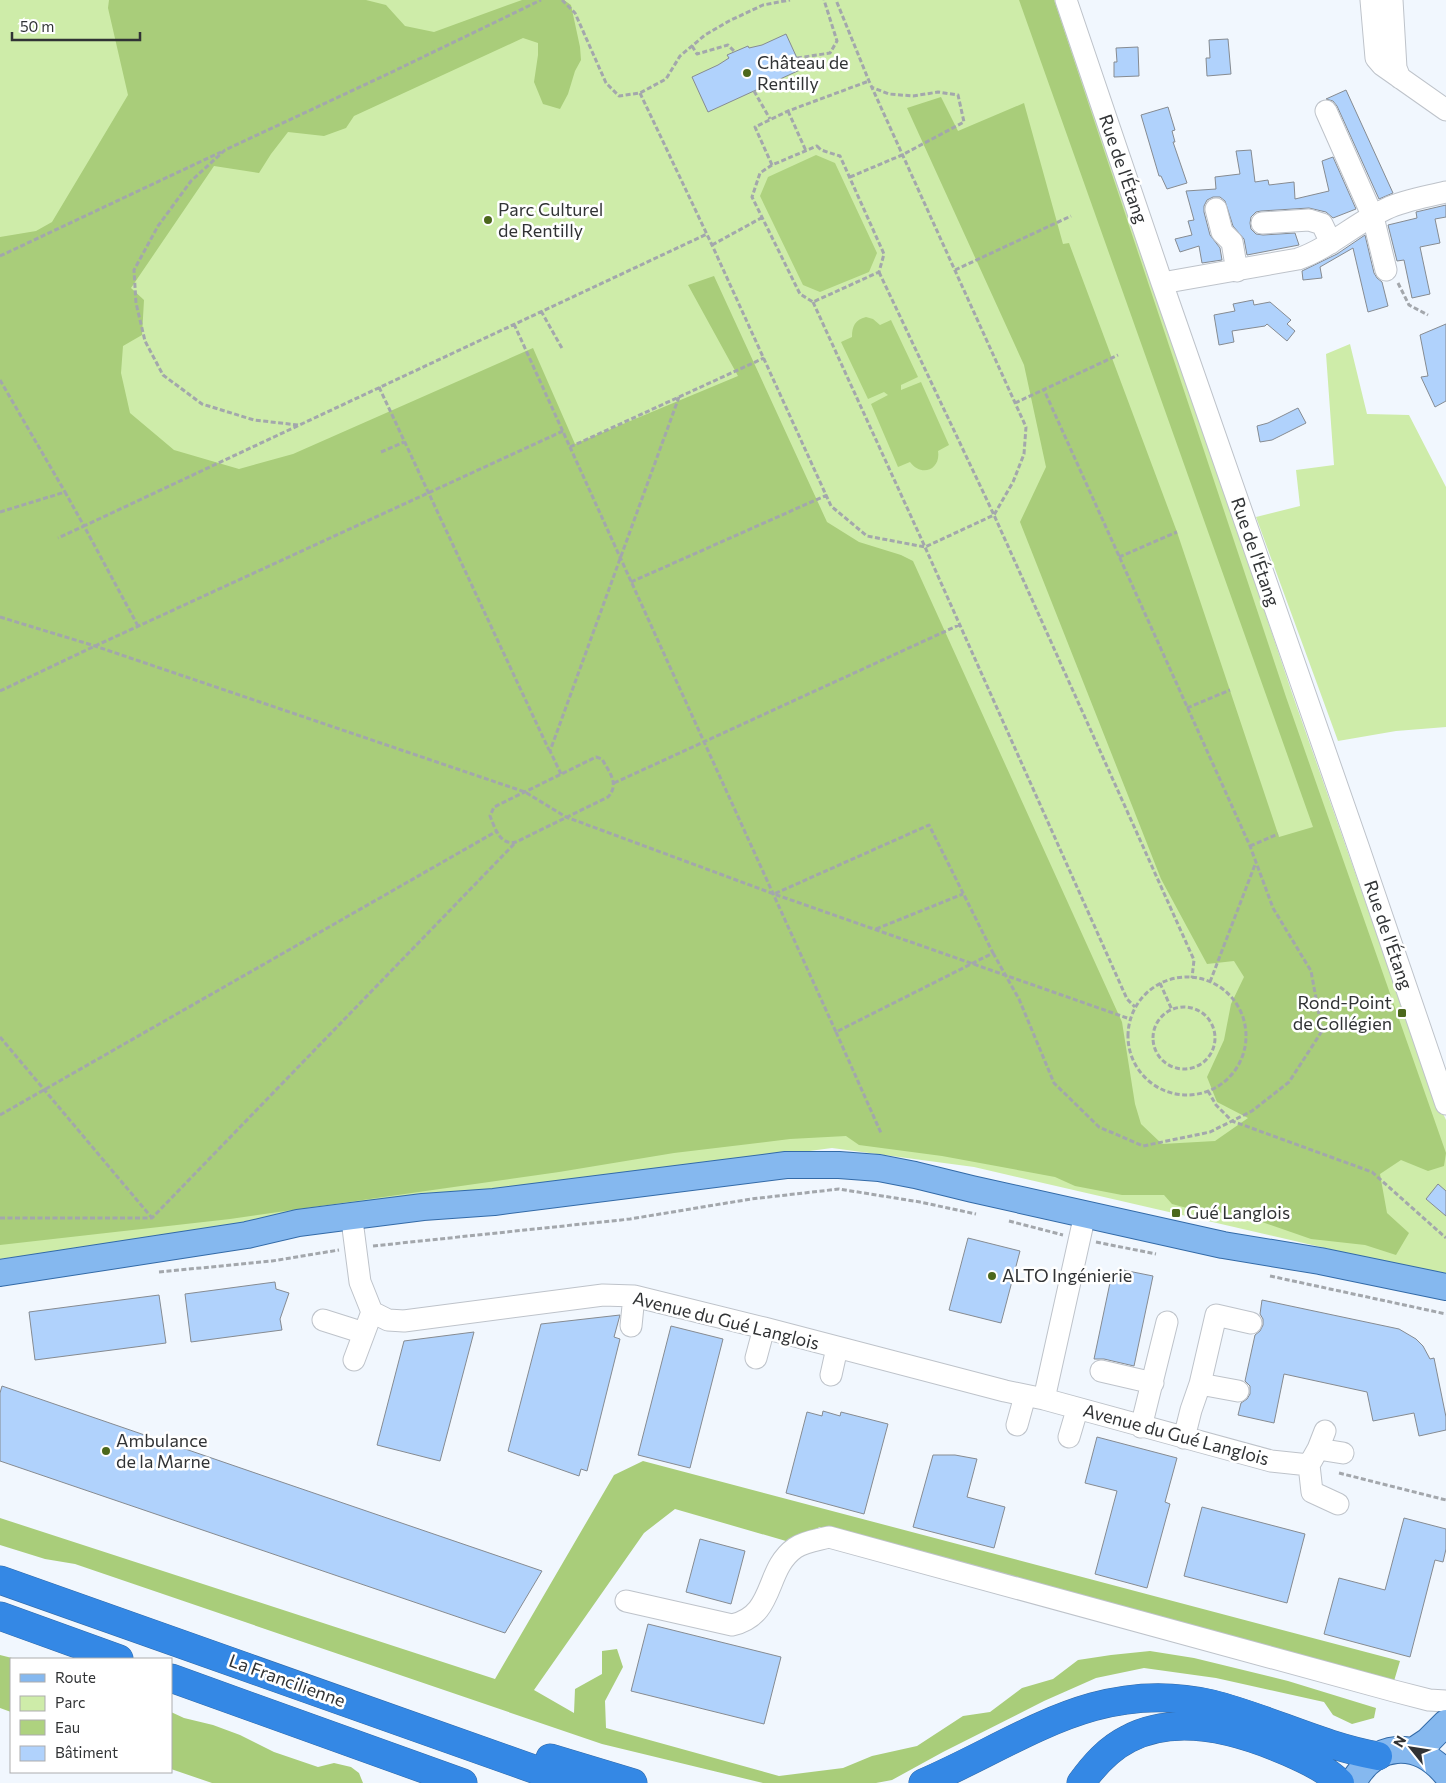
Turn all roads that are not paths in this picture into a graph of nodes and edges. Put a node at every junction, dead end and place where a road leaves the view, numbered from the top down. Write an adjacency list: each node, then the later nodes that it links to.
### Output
1 (1066, 0): 14 (street, Rue de l'Étang)
2 (1372, 0): 4 (street)
3 (1392, 0): 4 (street)
4 (1400, 78): 5 (street)
5 (1446, 110)
6 (1326, 111): 9 (street)
7 (1446, 192): 9 (street)
8 (1216, 208): 12 (street)
9 (1373, 217): 11 (street); 13 (street)
10 (1262, 223): 11 (street)
11 (1331, 243): 12 (street)
12 (1237, 270): 14 (street)
13 (1386, 270)
14 (1162, 283): 15 (street, Rue de l'Étang)
15 (1446, 1104)
16 (494, 1202): 17 (main road); 18 (main road); 19 (main road)
17 (1085, 1214): 21 (main road); 38 (street)
18 (247, 1235): 19 (main road); 20 (main road)
19 (354, 1238): 23 (street)
20 (0, 1273)
21 (1446, 1287)
22 (634, 1296): 23 (street, Avenue du Gué Langlois); 27 (street); 28 (street, Avenue du Gué Langlois)
23 (372, 1312): 29 (street)
24 (323, 1320): 29 (street)
25 (1167, 1322): 35 (street)
26 (1252, 1323): 36 (street)
27 (631, 1326)
28 (764, 1328): 30 (street, Avenue du Gué Langlois); 31 (street)
29 (364, 1334): 32 (street)
30 (837, 1348): 34 (street); 38 (street, Avenue du Gué Langlois)
31 (756, 1358)
32 (354, 1360)
33 (1101, 1370): 35 (street)
34 (831, 1374)
35 (1152, 1383): 41 (street)
36 (1200, 1384): 37 (street); 43 (street)
37 (1238, 1391)
38 (1035, 1398): 39 (street, Avenue du Gué Langlois); 40 (street)
39 (1077, 1410): 41 (street, Avenue du Gué Langlois); 42 (street)
40 (1017, 1425)
41 (1141, 1427): 43 (street, Avenue du Gué Langlois)
42 (1069, 1437)
43 (1184, 1438): 44 (street, Avenue du Gué Langlois)
44 (1317, 1448): 45 (street, Avenue du Gué Langlois); 46 (street)
45 (1343, 1453)
46 (1338, 1504)
47 (0, 1580): 55 (highway, La Francilienne)
48 (626, 1601): 52 (street)
49 (0, 1616): 50 (highway)
50 (116, 1658)
51 (172, 1678): 58 (highway, La Francilienne)
52 (1446, 1701)
53 (1446, 1723): 54 (main road)
54 (1413, 1751): 56 (main road); 57 (main road)
55 (495, 1756): 59 (highway, La Francilienne); 60 (highway)
56 (1378, 1756): 61 (highway); 64 (main road)
57 (1446, 1774)
58 (463, 1783)
59 (573, 1783)
60 (633, 1783)
61 (923, 1783)
62 (1081, 1783): 63 (highway)
63 (1340, 1783)
64 (1353, 1783)

